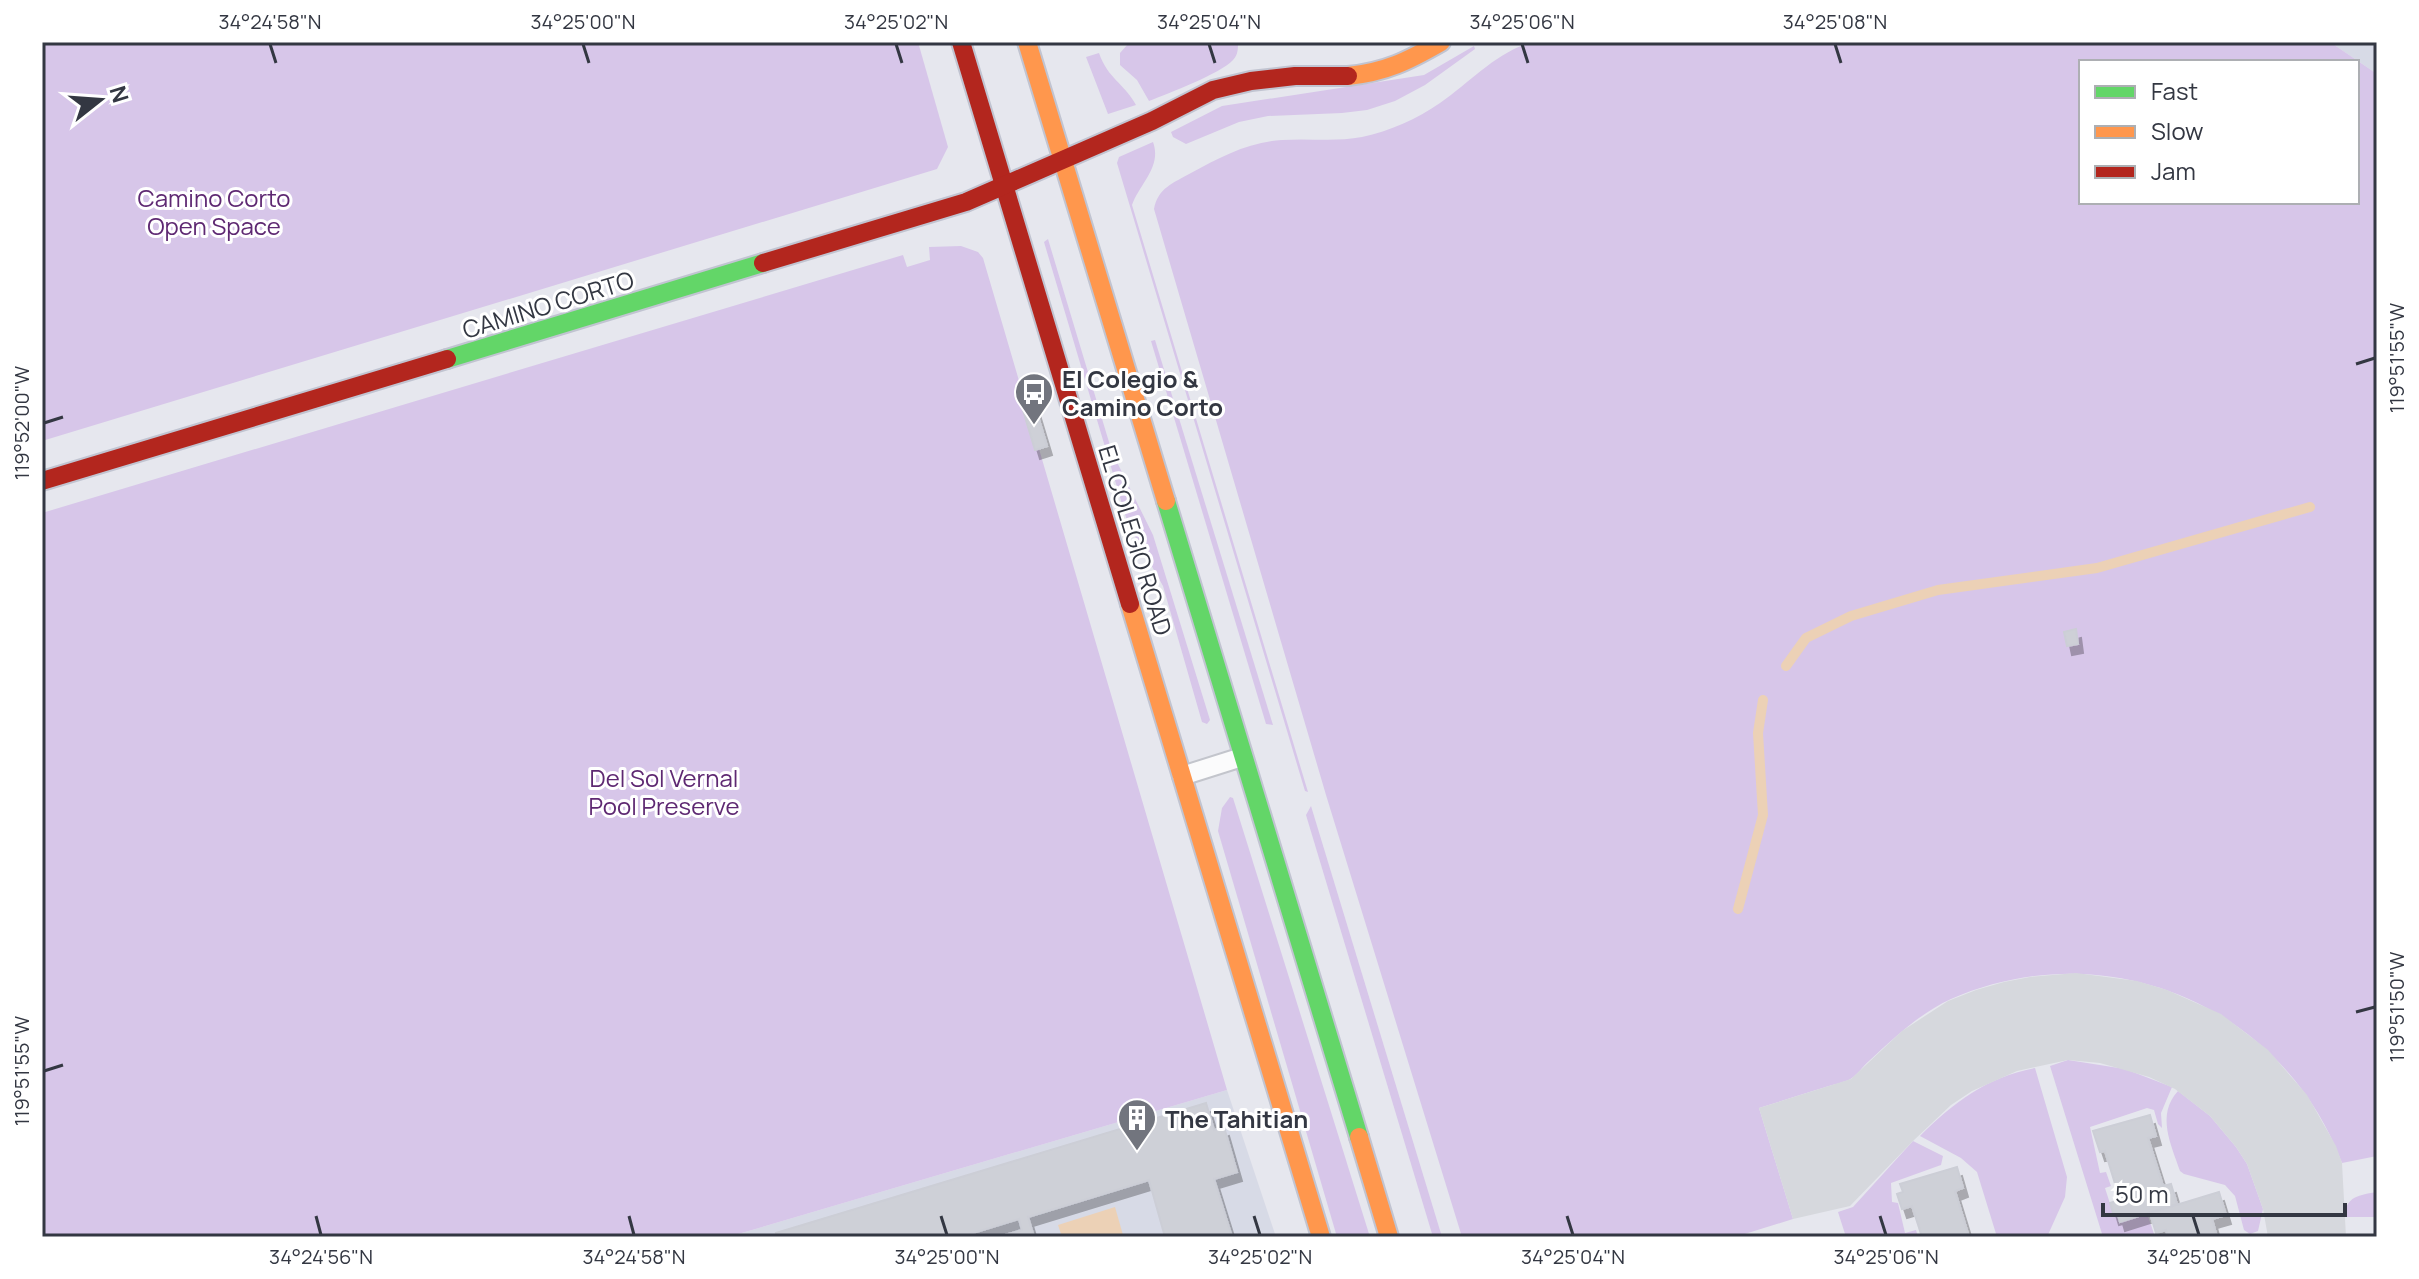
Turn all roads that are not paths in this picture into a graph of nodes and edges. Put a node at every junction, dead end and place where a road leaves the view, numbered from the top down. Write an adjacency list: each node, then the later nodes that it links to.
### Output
1 (961, 42): 5 (main road, EL COLEGIO ROAD)
2 (1027, 42): 4 (main road, EL COLEGIO ROAD)
3 (1441, 42): 4 (main road, CAMINO CORTO)
4 (1062, 159): 5 (main road, CAMINO CORTO); 7 (main road, EL COLEGIO ROAD)
5 (1004, 185): 6 (main road, CAMINO CORTO); 8 (main road, EL COLEGIO ROAD)
6 (42, 481)
7 (1242, 757): 8 (lane); 10 (main road, EL COLEGIO ROAD)
8 (1182, 776): 9 (main road, EL COLEGIO ROAD)
9 (1321, 1237)
10 (1389, 1237)

